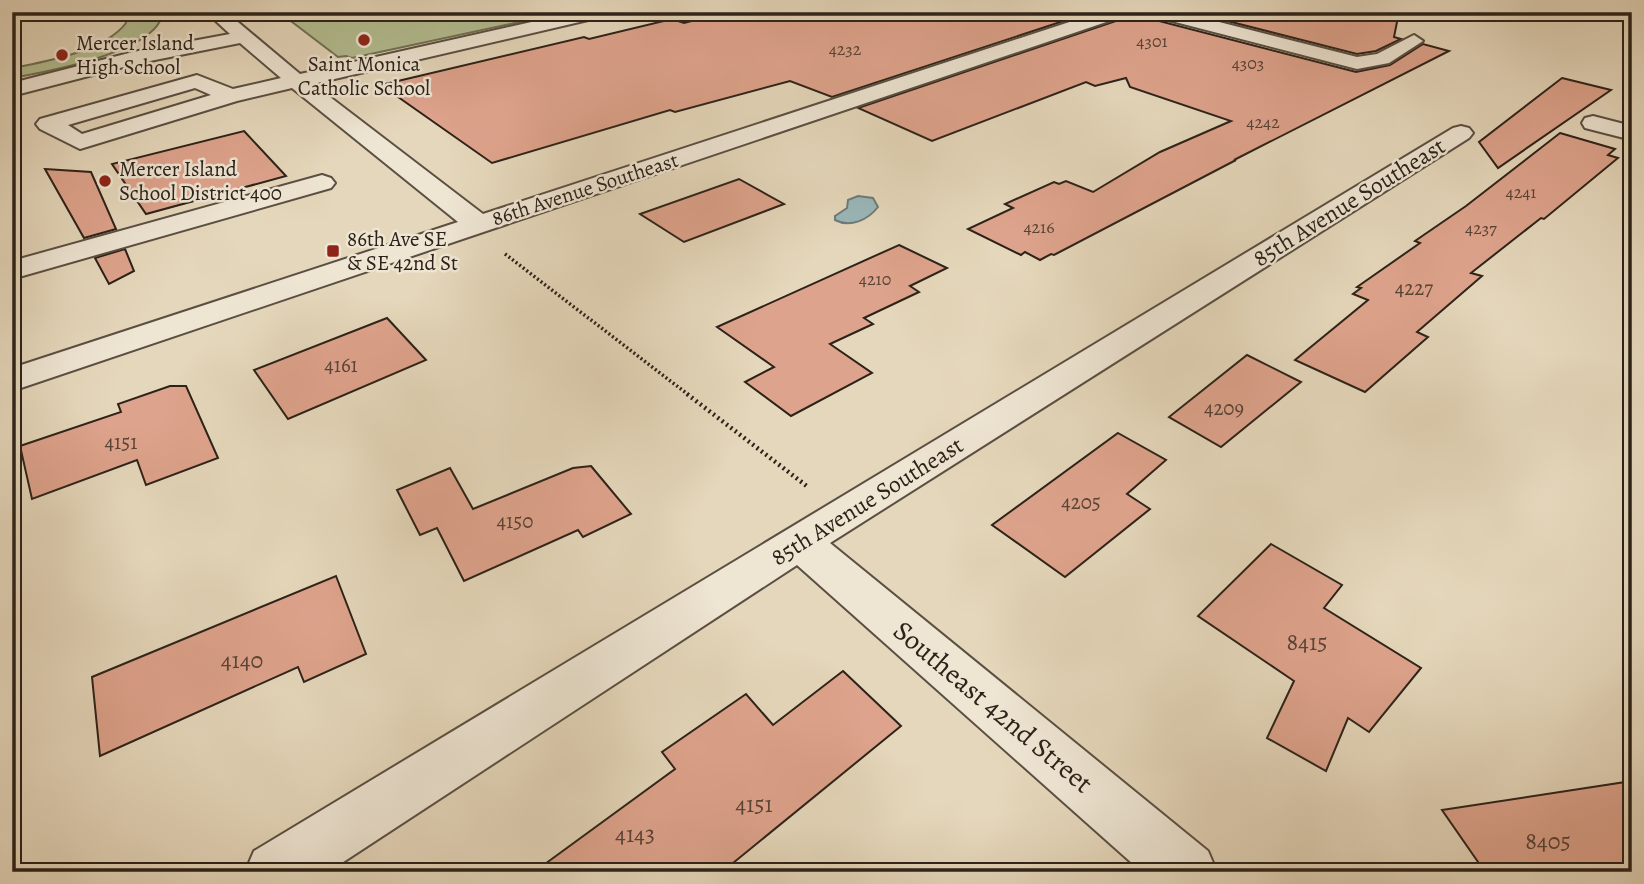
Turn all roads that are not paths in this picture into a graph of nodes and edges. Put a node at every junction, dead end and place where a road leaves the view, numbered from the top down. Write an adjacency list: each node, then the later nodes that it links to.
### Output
1 (215, 12): 5 (street)
2 (601, 12): 7 (street)
3 (1118, 12): 14 (street, 86th Avenue Southeast)
4 (1158, 12): 6 (street)
5 (244, 37): 7 (street); 8 (street)
6 (1414, 41)
7 (296, 81): 9 (street); 14 (street)
8 (12, 90)
9 (231, 96): 9 (street)
10 (1592, 123): 12 (street)
11 (1461, 133): 17 (street, 85th Avenue Southeast)
12 (1632, 133)
13 (322, 183): 15 (street)
14 (478, 224): 16 (street, 86th Avenue Southeast)
15 (12, 270)
16 (12, 380)
17 (799, 542): 18 (street, 85th Avenue Southeast); 19 (street, Southeast 42nd Street)
18 (275, 872)
19 (1187, 872)

